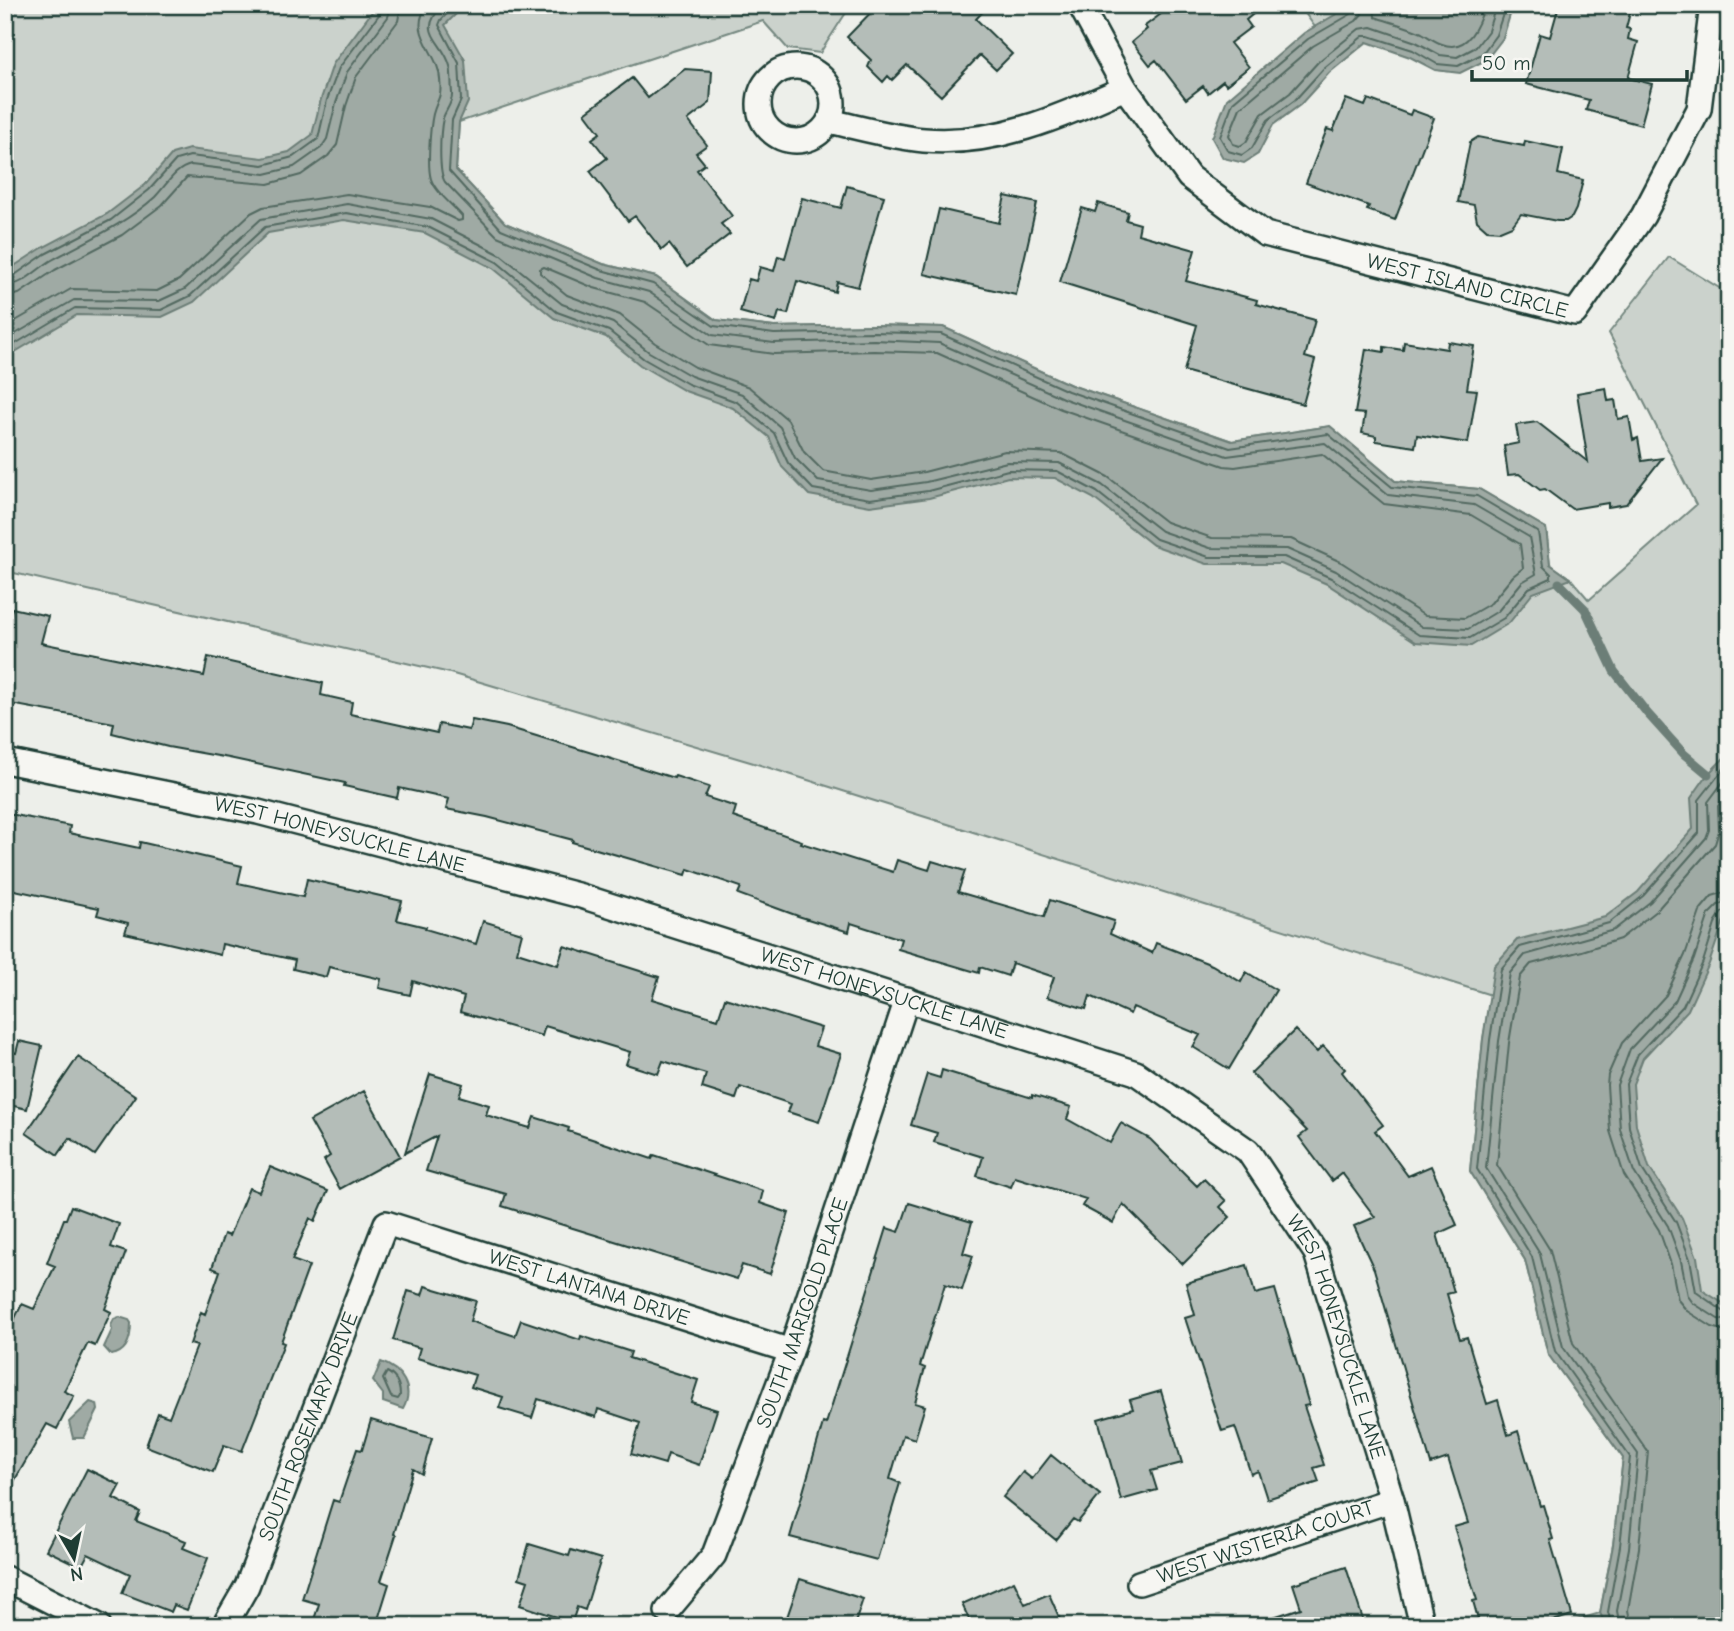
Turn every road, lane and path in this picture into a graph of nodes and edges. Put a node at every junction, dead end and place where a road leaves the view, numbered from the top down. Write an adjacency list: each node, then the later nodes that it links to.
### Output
1 (1080, 5): 3 (street, WEST ISLAND CIRCLE)
2 (1712, 5): 3 (street, WEST ISLAND CIRCLE)
3 (1125, 88): 4 (street)
4 (830, 121)
5 (5, 761): 6 (street, WEST HONEYSUCKLE LANE)
6 (907, 999): 8 (street, SOUTH MARIGOLD PLACE); 9 (street, WEST HONEYSUCKLE LANE)
7 (386, 1223): 8 (street, WEST LANTANA DRIVE); 14 (street, SOUTH ROSEMARY DRIVE)
8 (791, 1351): 12 (street, SOUTH MARIGOLD PLACE)
9 (1392, 1500): 11 (street, WEST WISTERIA COURT); 15 (street, WEST HONEYSUCKLE LANE)
10 (5, 1578): 13 (street)
11 (1139, 1583)
12 (667, 1611)
13 (99, 1626)
14 (225, 1626)
15 (1422, 1626)

